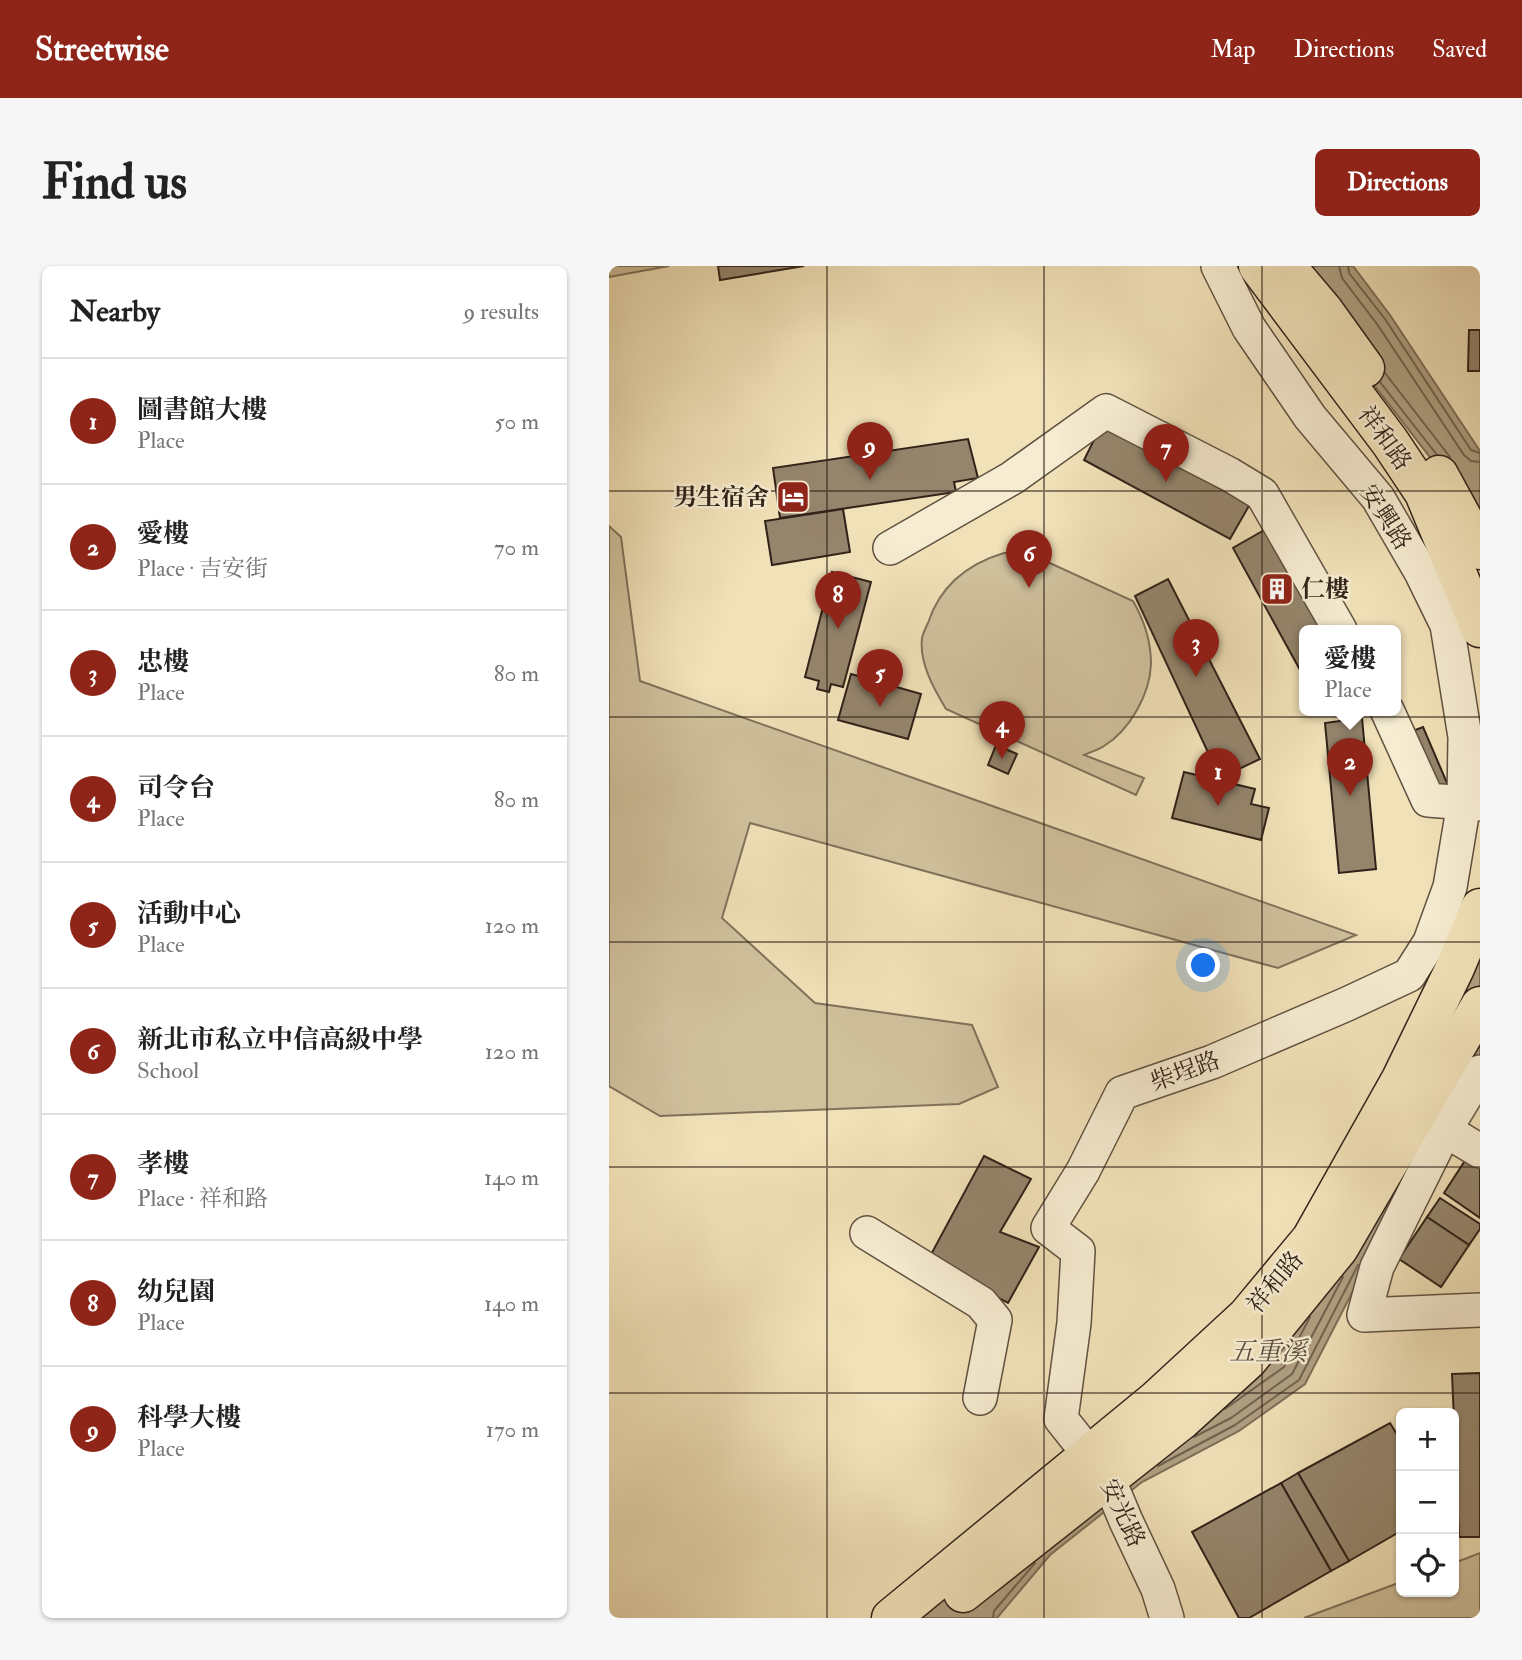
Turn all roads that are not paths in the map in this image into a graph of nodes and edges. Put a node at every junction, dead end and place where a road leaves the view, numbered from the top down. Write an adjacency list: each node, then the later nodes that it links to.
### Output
1 (1218, 266): 9 (street, 安興路)
2 (1258, 266): 7 (main road, 祥和路)
3 (1286, 266): 5 (main road, 祥和路)
4 (890, 548): 6 (street)
5 (1480, 550)
6 (1337, 625)
7 (1480, 628)
8 (1390, 716): 9 (street)
9 (1472, 803): 18 (street, 柴埕路)
10 (1480, 908): 19 (main road, 祥和路)
11 (1480, 1006): 19 (main road, 祥和路)
12 (1480, 1072): 13 (street)
13 (1445, 1130): 14 (street); 16 (street)
14 (1480, 1151)
15 (867, 1233): 17 (street)
16 (1480, 1310)
17 (980, 1398)
18 (1061, 1419): 19 (street, 安光路)
19 (1100, 1466): 20 (main road, 祥和路); 21 (main road, 祥和路); 22 (street, 安光路)
20 (891, 1618)
21 (931, 1618)
22 (1167, 1618)

